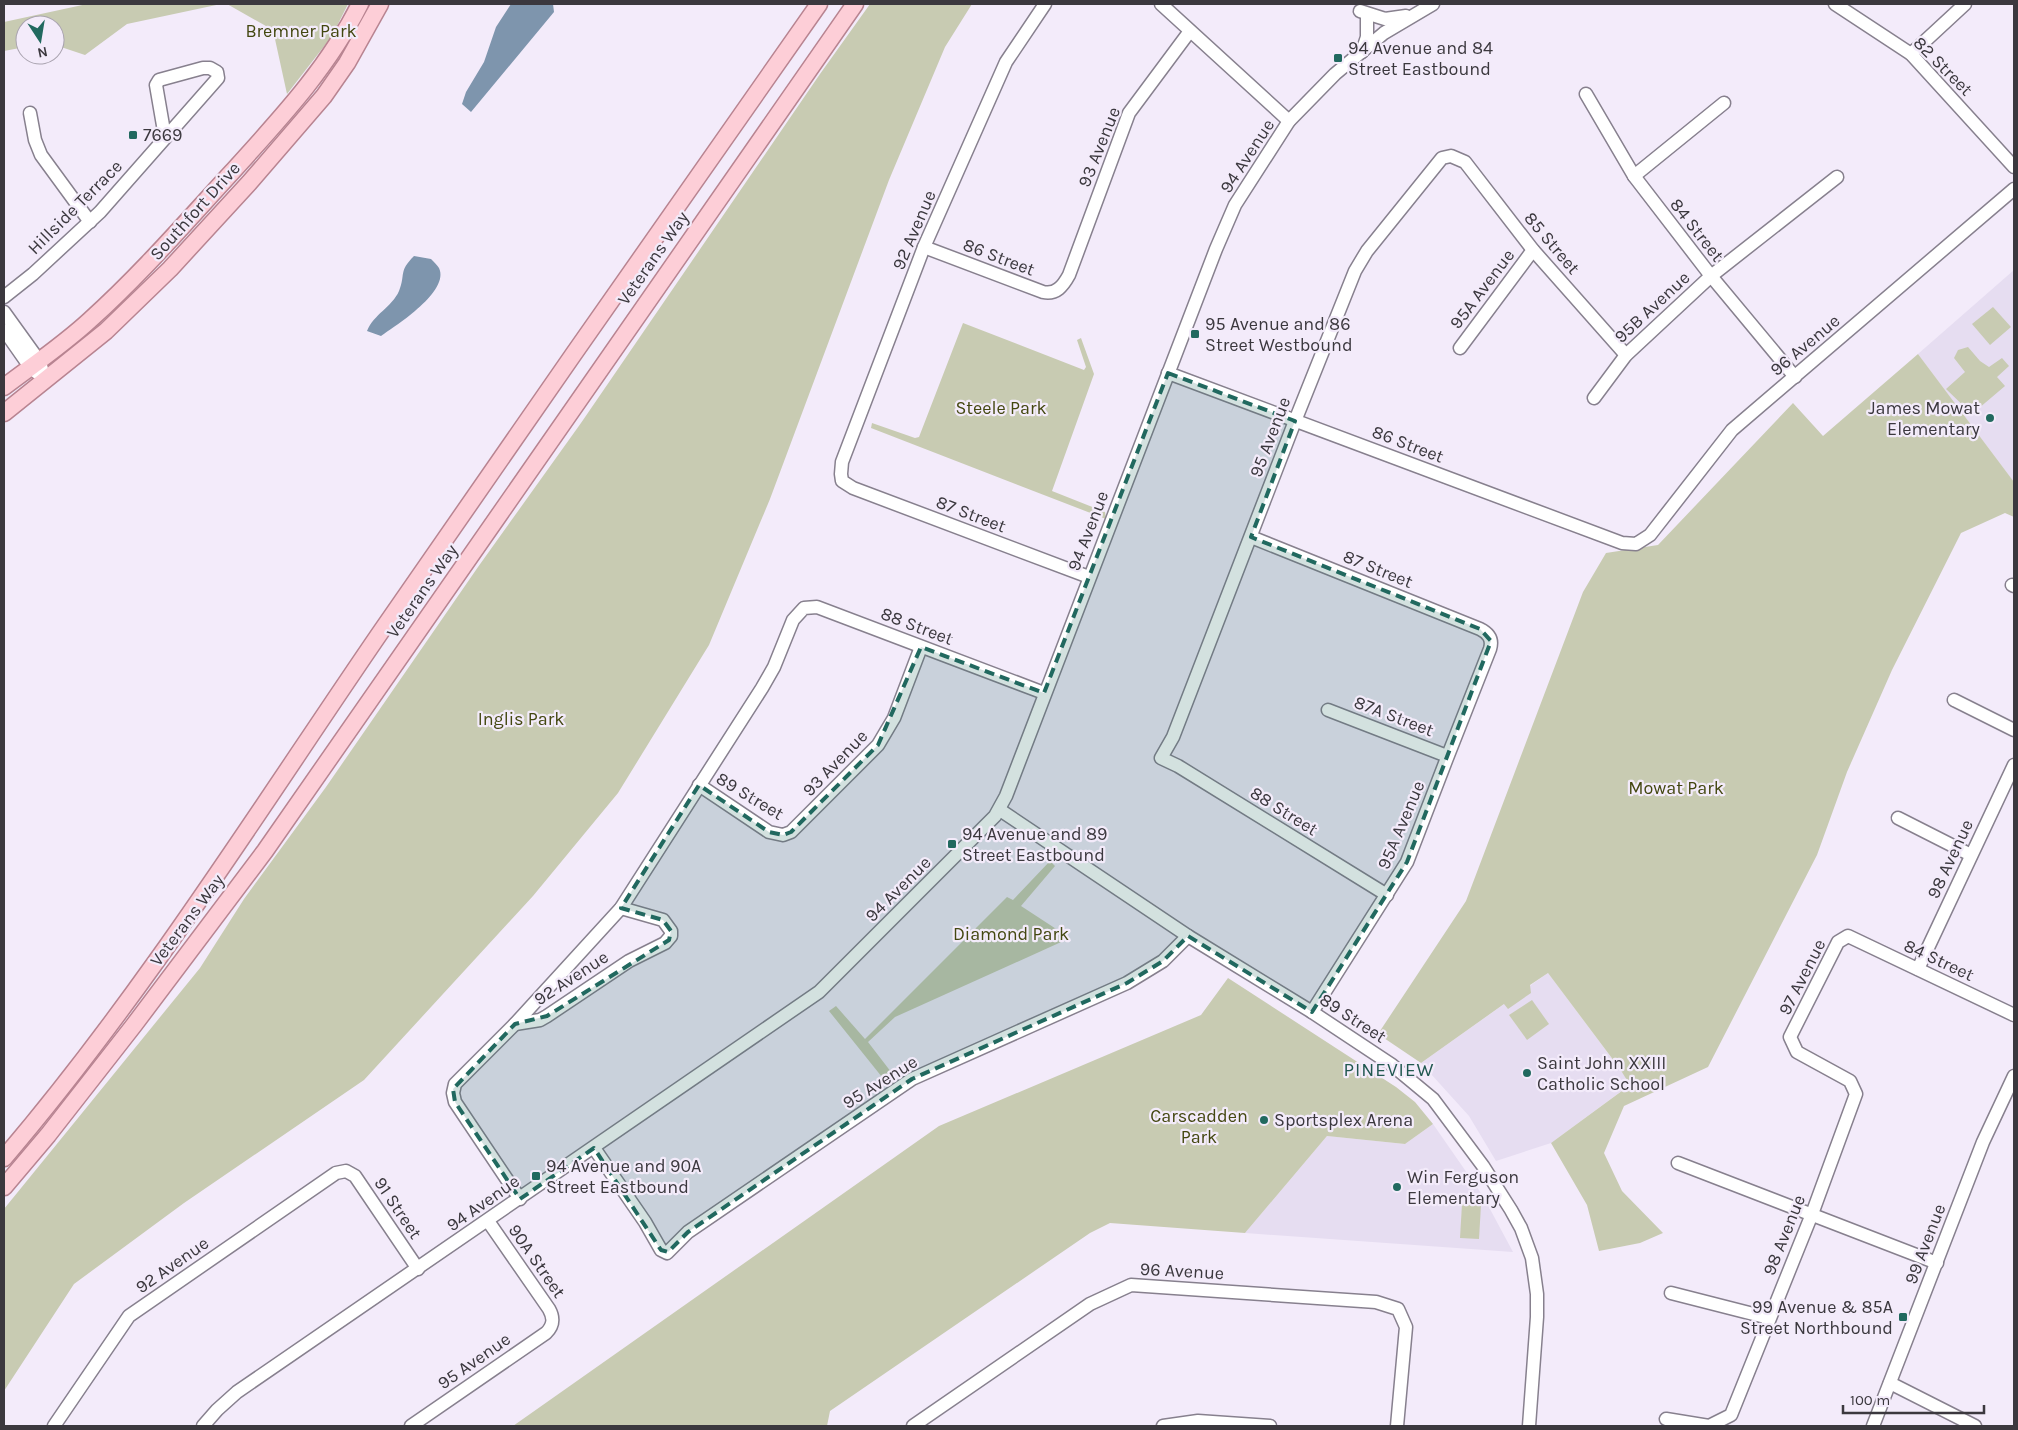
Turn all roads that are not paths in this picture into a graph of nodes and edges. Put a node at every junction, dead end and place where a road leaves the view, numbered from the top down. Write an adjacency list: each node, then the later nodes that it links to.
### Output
1 (360, 4): 36 (main road, Southfort Drive)
2 (380, 4): 39 (main road, Southfort Drive)
3 (819, 4): 74 (main road, Veterans Way)
4 (855, 4): 77 (main road, Veterans Way)
5 (1045, 4): 27 (street, 92 Avenue)
6 (1161, 4): 12 (street)
7 (1433, 4): 11 (street, 94 Avenue)
8 (1835, 4): 15 (street, 82 Street)
9 (1965, 4): 15 (street)
10 (1360, 11): 11 (street); 13 (street); 14 (street)
11 (1414, 15): 13 (street, 94 Avenue)
12 (1190, 31): 19 (street); 30 (street, 93 Avenue)
13 (1384, 33): 14 (street, 94 Avenue)
14 (1362, 52): 19 (street, 94 Avenue)
15 (1911, 54): 22 (street, 82 Street)
16 (1586, 94): 23 (street, 84 Street)
17 (1724, 103): 23 (street)
18 (30, 113): 26 (street)
19 (1290, 122): 37 (street, 94 Avenue)
20 (166, 137): 20 (street, Hillside Terrace); 26 (street, Hillside Terrace)
21 (1452, 156): 28 (street, 85 Street); 43 (street, 95 Avenue)
22 (2014, 166)
23 (1634, 176): 29 (street, 84 Street)
24 (1837, 177): 29 (street, 95B Avenue)
25 (2014, 189): 38 (street, 96 Avenue)
26 (90, 222): 31 (street, Hillside Terrace)
27 (924, 247): 30 (street, 86 Street); 44 (street, 92 Avenue)
28 (1533, 250): 34 (street, 95A Avenue); 35 (street, 85 Street)
29 (1710, 276): 35 (street, 95B Avenue); 38 (street, 84 Street)
30 (1060, 288)
31 (4, 296)
32 (4, 312): 36 (street)
33 (4, 330): 36 (street)
34 (1460, 348)
35 (1626, 355): 41 (street, 95B Avenue)
36 (35, 365): 39 (street); 40 (main road, Southfort Drive)
37 (1168, 373): 43 (street, 86 Street); 47 (street, 94 Avenue)
38 (1795, 377): 46 (street, 96 Avenue)
39 (45, 380): 42 (main road, Southfort Drive)
40 (4, 388)
41 (1594, 398)
42 (4, 413)
43 (1295, 420): 45 (street, 95 Avenue); 46 (street, 86 Street)
44 (842, 481): 47 (street, 87 Street)
45 (1251, 537): 49 (street, 87 Street); 56 (street, 95 Avenue)
46 (1636, 544)
47 (1089, 577): 51 (street, 94 Avenue)
48 (804, 608): 50 (street, 88 Street); 58 (street, 92 Avenue)
49 (1490, 637): 55 (street, 95A Avenue)
50 (921, 647): 51 (street, 88 Street); 61 (street, 93 Avenue)
51 (1044, 694): 59 (street, 94 Avenue)
52 (1954, 700): 54 (street)
53 (1328, 710): 55 (street, 87A Street)
54 (2014, 730)
55 (1448, 756): 63 (street, 95A Avenue)
56 (1161, 758): 63 (street, 88 Street)
57 (2014, 765): 62 (street, 98 Avenue)
58 (699, 785): 61 (street, 89 Street); 64 (street, 92 Avenue)
59 (1000, 810): 65 (street, 89 Street); 73 (street, 94 Avenue)
60 (1898, 818): 62 (street)
61 (783, 835)
62 (1971, 855): 67 (street, 98 Avenue)
63 (1387, 895): 68 (street, 95A Avenue)
64 (621, 908): 70 (street, 92 Avenue); 70 (street, 92 Avenue)
65 (1188, 936): 68 (street, 89 Street); 73 (street, 95 Avenue)
66 (1848, 936): 67 (street, 84 Street); 72 (street, 97 Avenue)
67 (1918, 969): 69 (street, 84 Street)
68 (1312, 1012): 95 (street, 89 Street)
69 (2014, 1015)
70 (515, 1024): 78 (street, 90A Street)
71 (2014, 1076): 81 (street, 99 Avenue)
72 (1856, 1094): 79 (street, 98 Avenue)
73 (594, 1148): 78 (street, 94 Avenue)
74 (4, 1158)
75 (1678, 1163): 79 (street)
76 (346, 1171): 82 (street, 91 Street); 88 (street, 92 Avenue)
77 (4, 1188)
78 (520, 1199): 80 (street, 94 Avenue)
79 (1812, 1214): 81 (street); 84 (street, 98 Avenue)
80 (488, 1221): 82 (street, 94 Avenue); 85 (street, 90A Street)
81 (1937, 1263): 86 (street, 99 Avenue)
82 (418, 1269): 89 (street, 94 Avenue)
83 (1671, 1293): 84 (street)
84 (1769, 1318): 87 (street, 98 Avenue)
85 (553, 1321): 90 (street, 95 Avenue)
86 (1890, 1383): 96 (street, 99 Avenue); 97 (street)
87 (1666, 1419)
88 (54, 1426)
89 (203, 1426)
90 (411, 1426)
91 (913, 1426): 94 (street, 96 Avenue)
92 (1163, 1426): 93 (street)
93 (1270, 1426)
94 (1397, 1426)
95 (1529, 1426)
96 (1873, 1426)
97 (1975, 1426)

